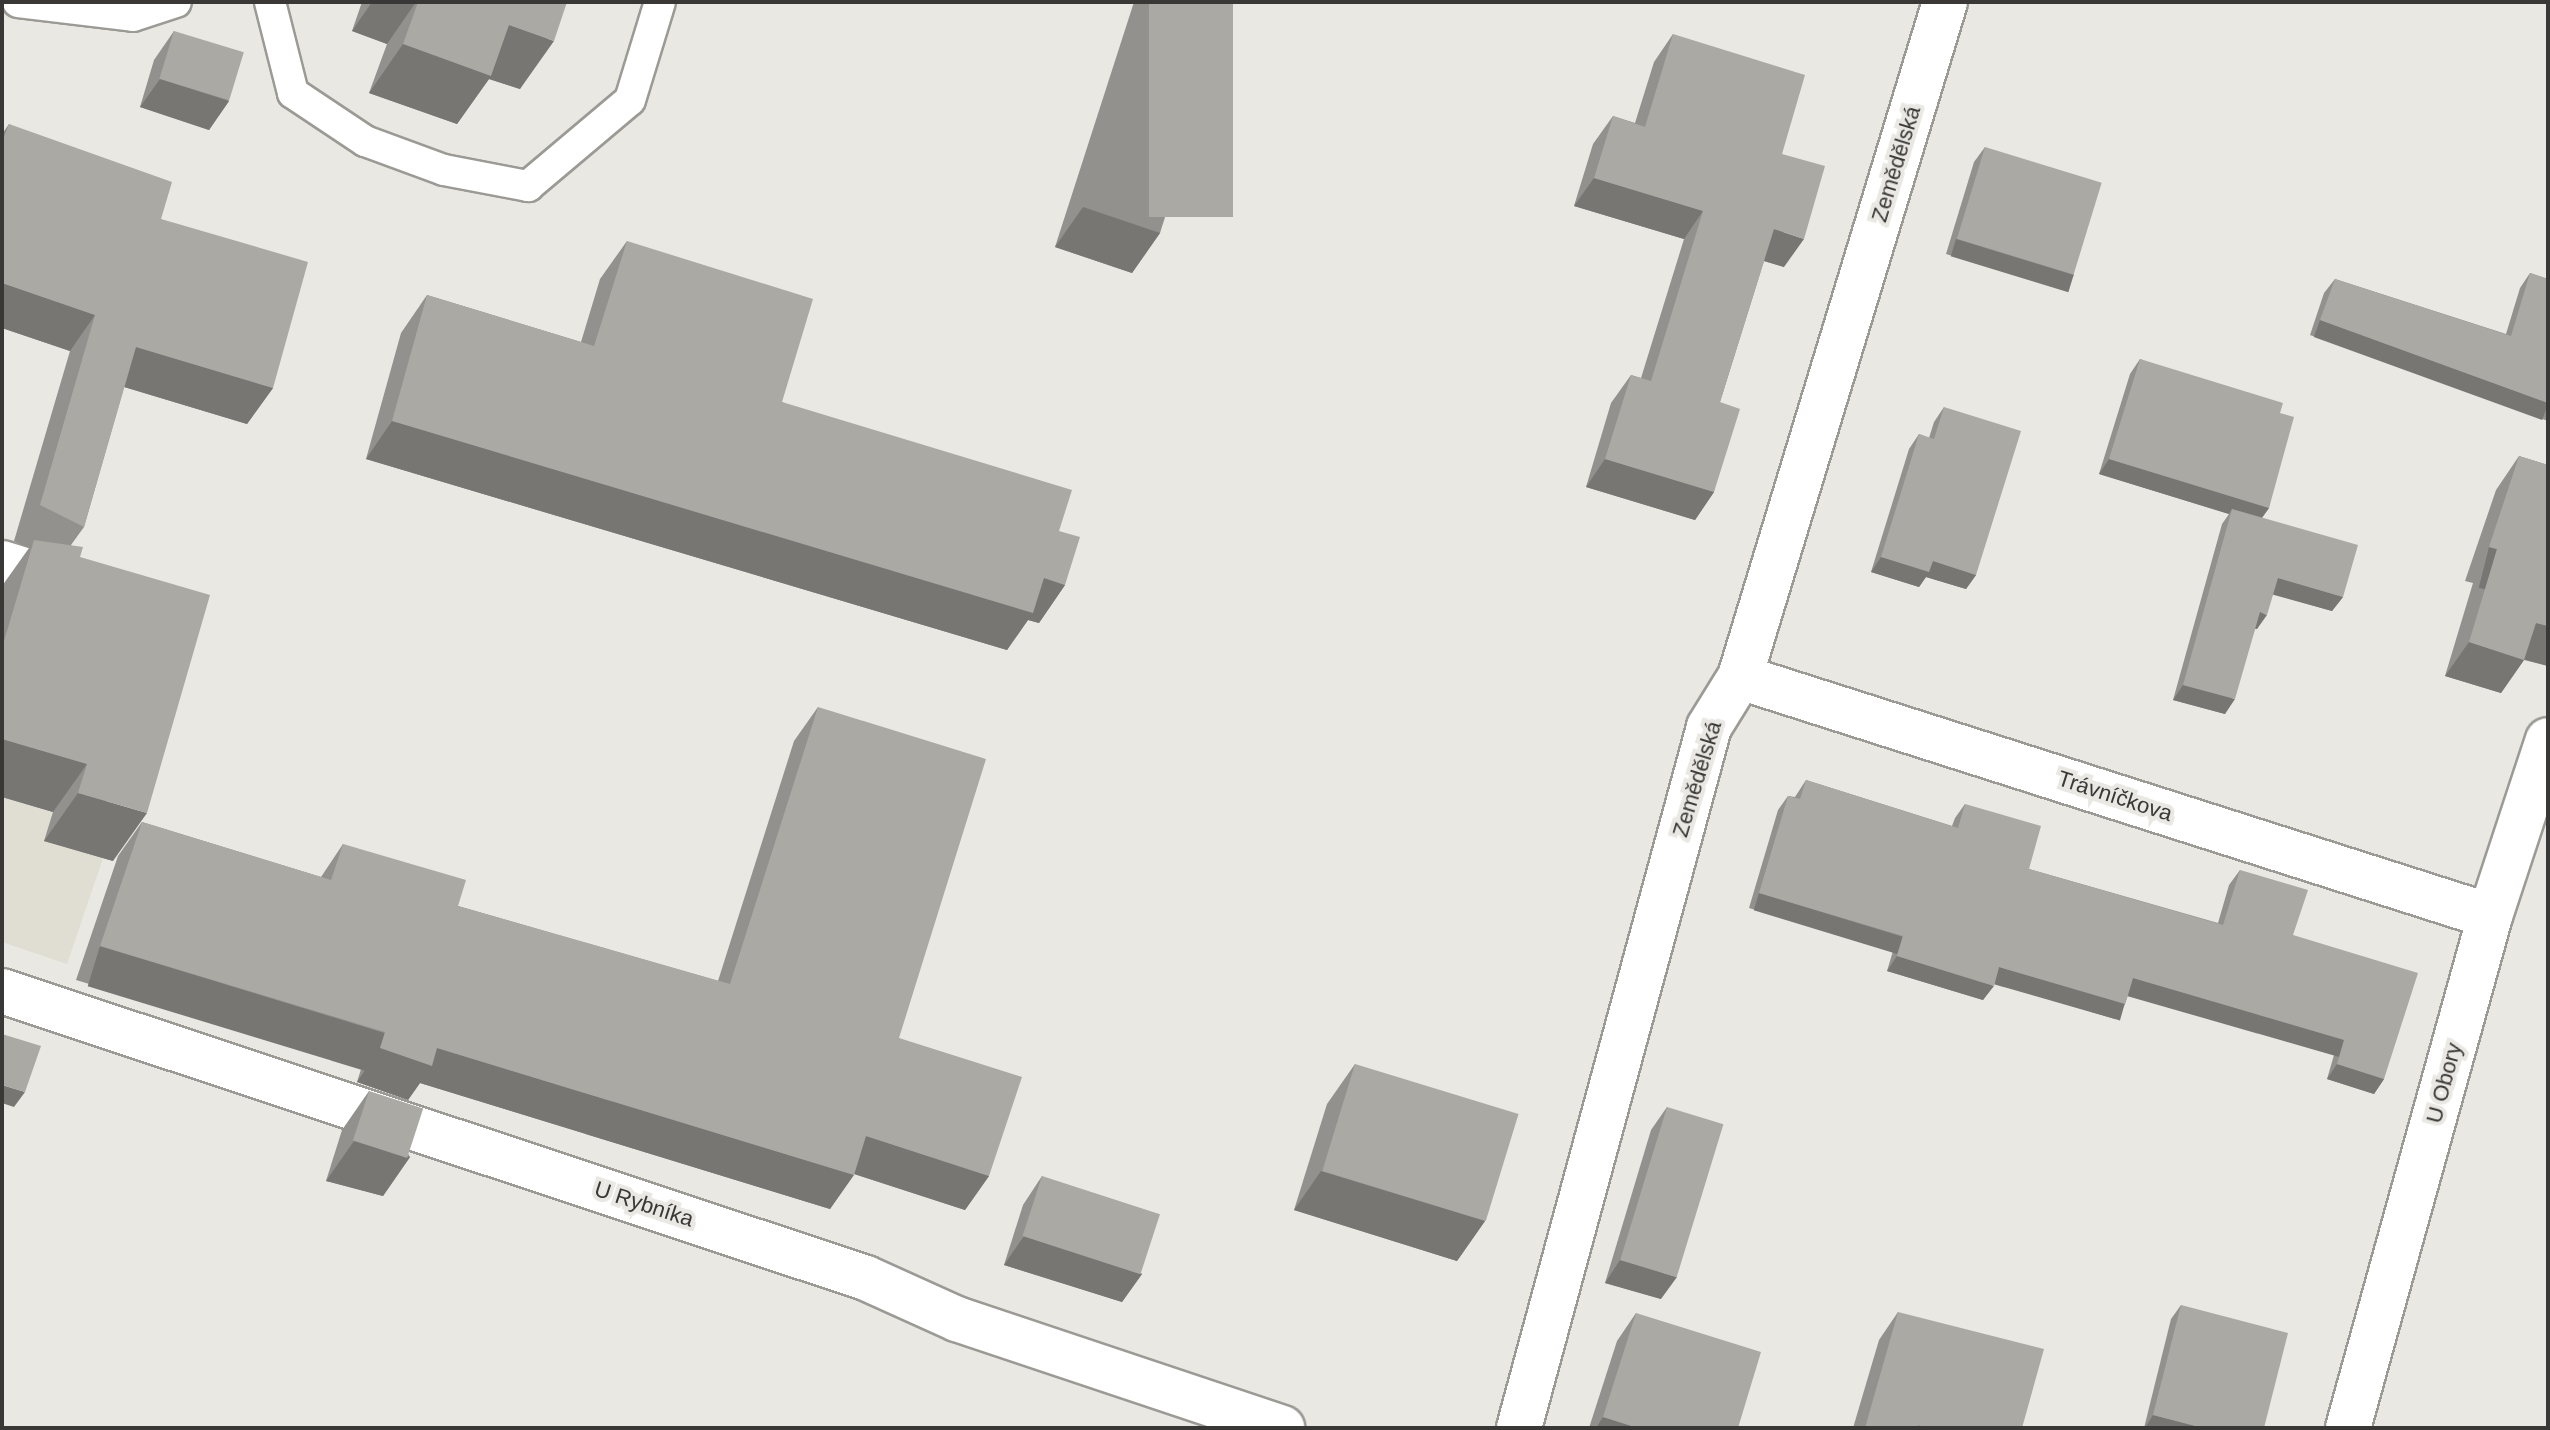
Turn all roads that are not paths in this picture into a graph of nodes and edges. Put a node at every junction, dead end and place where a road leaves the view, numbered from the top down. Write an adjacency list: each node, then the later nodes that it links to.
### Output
1 (18, 2): 2 (lane)
2 (176, 2)
3 (270, 2): 4 (lane)
4 (660, 2)
5 (1945, 2): 6 (street, Zemědělská)
6 (1740, 677): 8 (street, Trávníčkova); 11 (street, Zemědělská)
7 (2548, 740): 8 (street, U Obory)
8 (2490, 916): 12 (street, U Obory)
9 (2, 991): 10 (street, U Rybníka)
10 (1282, 1428)
11 (1519, 1428)
12 (2348, 1428)

